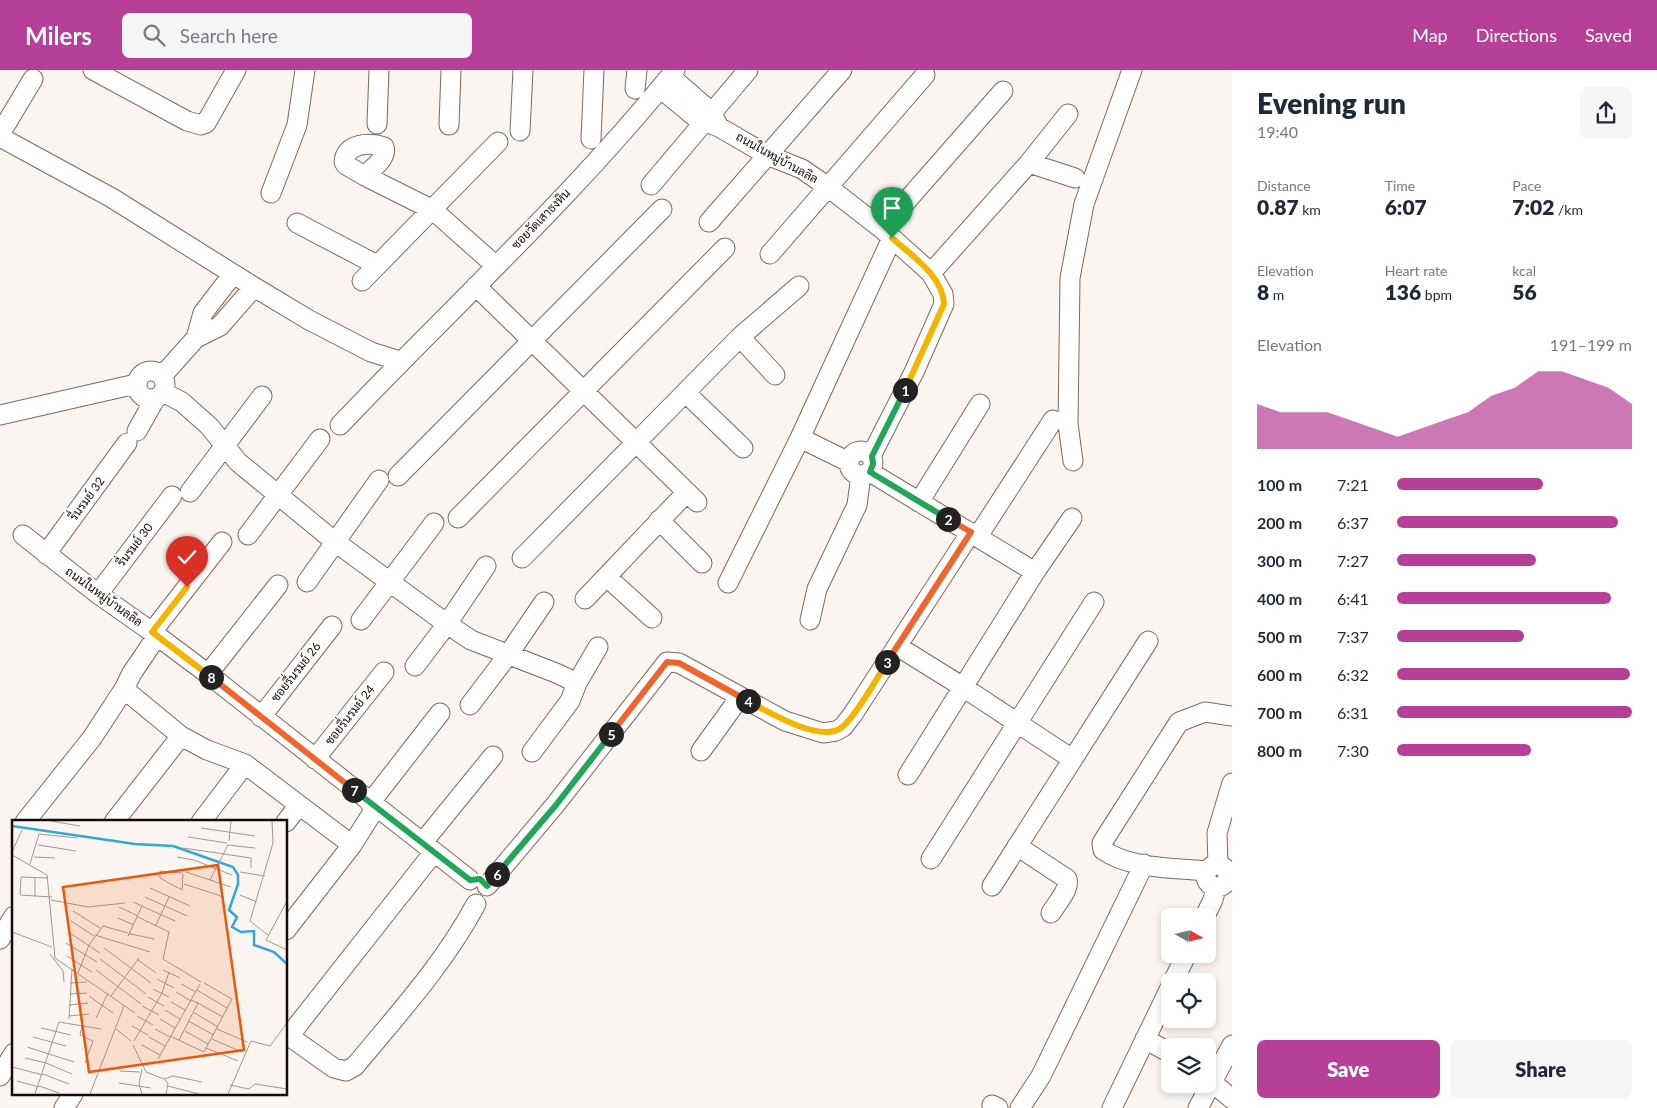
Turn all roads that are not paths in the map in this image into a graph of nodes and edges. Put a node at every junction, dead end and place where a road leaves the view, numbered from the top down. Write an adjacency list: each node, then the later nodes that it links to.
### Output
1 (93, 70): 2 (street)
2 (236, 70)
3 (305, 70): 31 (street)
4 (379, 70): 19 (street)
5 (451, 70): 20 (street)
6 (523, 70): 21 (street)
7 (594, 70): 23 (street)
8 (637, 70): 15 (street)
9 (748, 70): 18 (street)
10 (842, 70): 25 (street)
11 (1132, 70): 65 (street)
12 (925, 75): 30 (street)
13 (669, 78): 18 (street, ถนนในหมู่บ้านลลิล); 40 (street, ซอยวัดเสาธงหิน)
14 (33, 79): 22 (street)
15 (635, 89)
16 (1003, 91): 36 (street)
17 (1068, 114): 26 (street)
18 (711, 120): 25 (street, ถนนในหมู่บ้านลลิล); 29 (street)
19 (377, 124)
20 (449, 125)
21 (520, 131)
22 (0, 136): 42 (street)
23 (591, 139)
24 (498, 142): 33 (street)
25 (767, 155): 30 (street, ถนนในหมู่บ้านลลิล); 34 (street)
26 (1029, 163): 28 (street); 41 (street)
27 (365, 176): 33 (street)
28 (1075, 178)
29 (651, 185)
30 (828, 187): 36 (street, ถนนในหมู่บ้านลลิล); 38 (street)
31 (271, 193)
32 (662, 209): 49 (street)
33 (433, 210): 39 (street); 40 (street)
34 (709, 222)
35 (297, 224): 39 (street)
36 (887, 233): 41 (street, ถนนในหมู่บ้านลลิล); 60 (street)
37 (725, 248): 53 (street)
38 (770, 254)
39 (377, 265): 43 (street)
40 (496, 266): 44 (street, ซอยวัดเสาธงหิน)
41 (931, 273): 66 (street, ถนนในหมู่บ้านลลิล)
42 (233, 274): 46 (street); 48 (street)
43 (362, 281)
44 (476, 286): 49 (street); 50 (street, ซอยวัดเสาธงหิน)
45 (799, 286): 47 (street)
46 (254, 287): 48 (street); 50 (street)
47 (740, 337): 51 (street); 54 (street)
48 (196, 338): 52 (street, รื่นรมย์ 32)
49 (532, 341): 53 (street); 67 (street)
50 (400, 361): 59 (street, ซอยวัดเสาธงหิน)
51 (776, 375)
52 (160, 389): 57 (street); 62 (street); 80 (street, รื่นรมย์ 32)
53 (583, 392): 63 (street); 71 (street)
54 (686, 393): 63 (street); 64 (street)
55 (262, 396): 62 (street, รื่นรมย์ 30)
56 (980, 404): 70 (street)
57 (0, 415)
58 (1053, 420): 75 (street)
59 (340, 425)
60 (800, 438): 66 (street); 88 (street)
61 (320, 439): 69 (street)
62 (226, 444): 69 (street); 90 (street, รื่นรมย์ 30)
63 (636, 444): 73 (street); 81 (street)
64 (743, 448)
65 (1073, 461)
66 (863, 467): 70 (street); 96 (street, ถนนในหมู่บ้านลลิล)
67 (398, 476)
68 (379, 480): 79 (street)
69 (278, 495): 77 (street); 79 (street)
70 (919, 502): 75 (street)
71 (458, 518)
72 (1072, 518): 84 (street)
73 (659, 520): 82 (street); 85 (street)
74 (434, 523): 86 (street)
75 (974, 534): 84 (street); 101 (street)
76 (23, 535): 80 (street, ถนนในหมู่บ้านลลิล)
77 (248, 535)
78 (222, 542): 99 (street)
79 (334, 542): 86 (street); 87 (street)
80 (46, 554): 90 (street, ถนนในหมู่บ้านลลิล)
81 (522, 558)
82 (702, 563)
83 (486, 566): 97 (street)
84 (1036, 572): 108 (street)
85 (607, 578): 91 (street); 94 (street)
86 (389, 581): 95 (street); 97 (street)
87 (307, 582)
88 (728, 583)
89 (278, 584): 106 (street)
90 (98, 594): 99 (street, ถนนในหมู่บ้านลลิล)
91 (585, 599)
92 (544, 602): 103 (street)
93 (1094, 602): 115 (street)
94 (652, 618)
95 (360, 620)
96 (810, 620)
97 (446, 624): 103 (street); 104 (street)
98 (332, 626): 114 (street, ซอยรื่นรมย์ 26)
99 (154, 634): 106 (street, ถนนในหมู่บ้านลลิล); 109 (street)
100 (1148, 641): 121 (street)
101 (897, 646): 108 (street); 110 (street)
102 (598, 647): 107 (street)
103 (508, 655): 107 (street); 111 (street)
104 (415, 666)
105 (384, 672): 120 (street, ซอยรื่นรมย์ 24)
106 (208, 674): 114 (street, ถนนในหมู่บ้านลลิล)
107 (577, 683): 118 (street)
108 (963, 687): 115 (street); 123 (street)
109 (124, 689): 116 (street); 127 (street)
110 (740, 697): 117 (street); 137 (street)
111 (470, 705)
112 (440, 713): 126 (street)
113 (1232, 716): 135 (street)
114 (261, 717): 120 (street, ถนนในหมู่บ้านลลิล)
115 (1016, 723): 121 (street); 134 (street)
116 (181, 736): 122 (street); 128 (street)
117 (701, 750)
118 (532, 752)
119 (493, 756): 133 (street)
120 (315, 759): 126 (street, ถนนในหมู่บ้านลลิล)
121 (1072, 759): 132 (street)
122 (245, 764): 125 (street); 129 (street)
123 (908, 775)
124 (1232, 783): 136 (street)
125 (299, 805): 130 (street); 131 (street)
126 (373, 805): 131 (street); 133 (street, ถนนในหมู่บ้านลลิล)
127 (27, 820)
128 (116, 820)
129 (203, 820)
130 (288, 820)
131 (352, 845): 142 (street)
132 (1017, 846): 138 (street); 140 (street)
133 (428, 847): 137 (street, ถนนในหมู่บ้านลลิล); 145 (street)
134 (931, 859)
135 (1144, 864): 136 (street); 157 (street)
136 (1220, 875): 139 (street)
137 (478, 883): 145 (street)
138 (992, 886)
139 (1209, 908)
140 (1051, 913)
141 (12, 919): 143 (street)
142 (288, 927)
143 (0, 939)
144 (1161, 1006): 146 (street)
145 (288, 1035)
146 (1145, 1039): 148 (street); 158 (street)
147 (1232, 1045): 150 (street)
148 (1161, 1048)
149 (12, 1056): 151 (street)
150 (1216, 1070)
151 (0, 1076)
152 (1216, 1085): 155 (street)
153 (1204, 1093): 159 (street)
154 (72, 1096): 156 (street)
155 (1232, 1099)
156 (64, 1108)
157 (1020, 1108)
158 (1112, 1108)
159 (1198, 1108)

